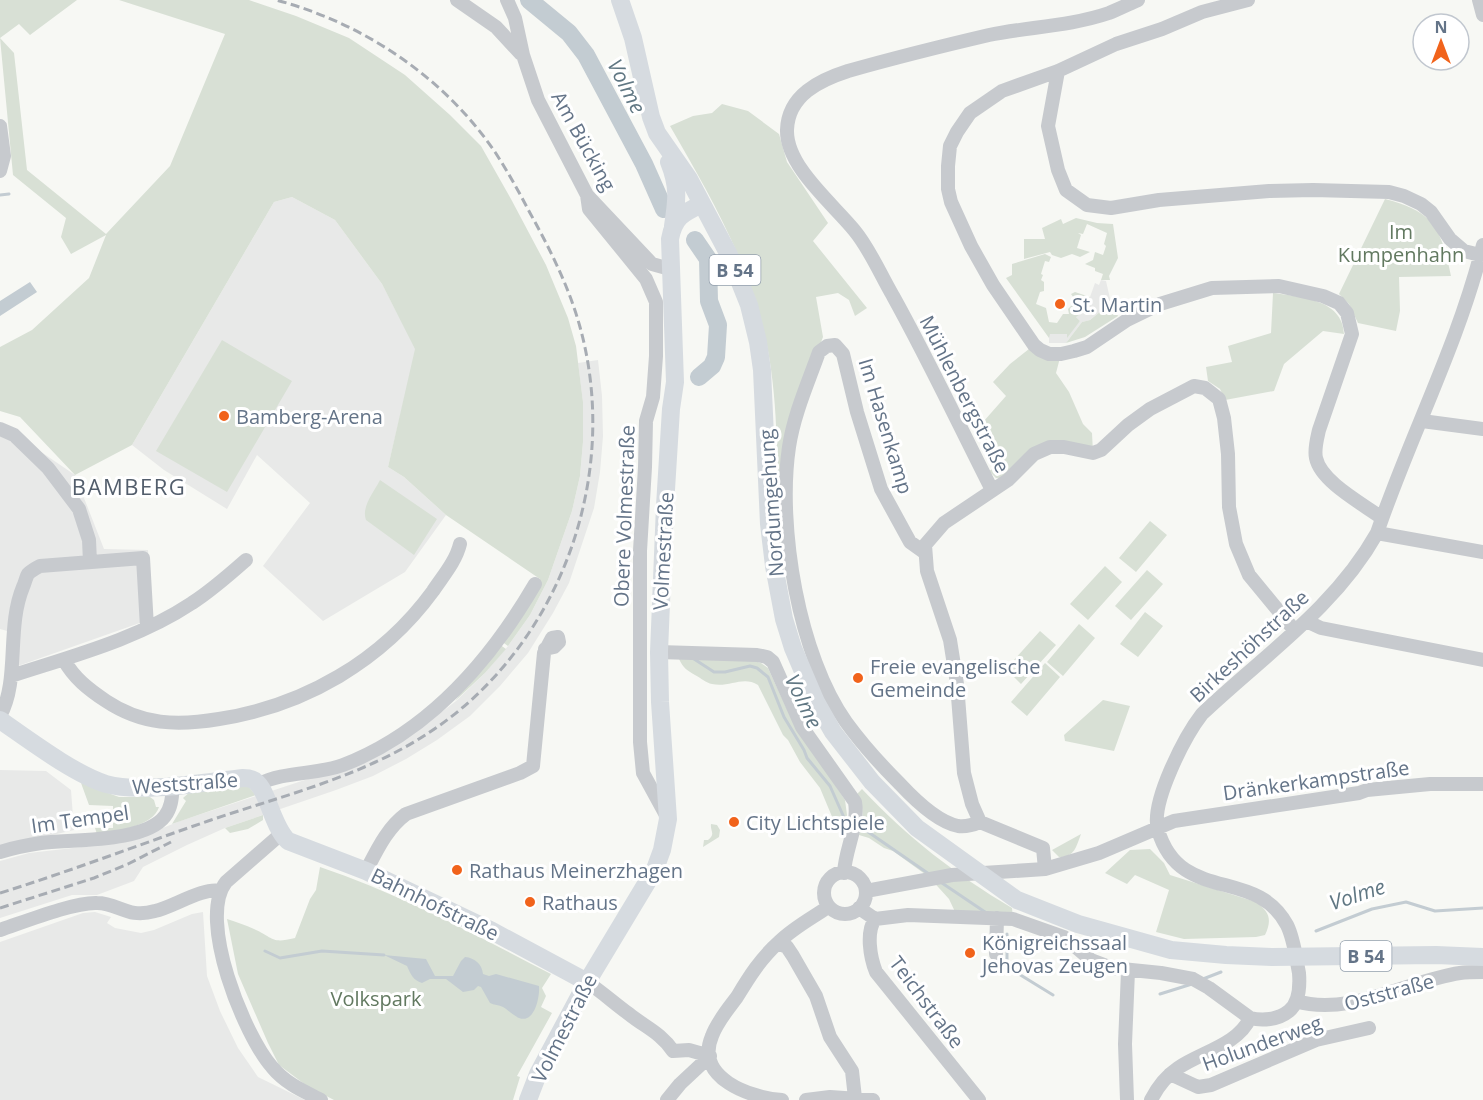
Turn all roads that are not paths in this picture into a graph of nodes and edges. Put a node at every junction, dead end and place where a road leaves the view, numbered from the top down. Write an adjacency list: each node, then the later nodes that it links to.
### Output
1 (457, 0): 8 (street)
2 (507, 0): 8 (street, Am Bücking)
3 (620, 0): 11 (main road, B 54)
4 (1138, 0): 21 (street, Mühlenbergstraße)
5 (1248, 0): 9 (street)
6 (1479, 0): 7 (street)
7 (1483, 15)
8 (523, 55): 13 (street, Am Bücking)
9 (1058, 71): 16 (street, Birkeshöhstraße); 22 (street)
10 (0, 126): 12 (street)
11 (657, 133): 14 (main road, B 54); 15 (main road, Volmestraße)
12 (0, 171)
13 (587, 195): 17 (street, Am Bücking); 42 (street, Obere Volmestraße)
14 (702, 204): 15 (main road); 59 (main road, Nordumgehung / B 54)
15 (673, 226): 17 (main road, Volmestraße)
16 (1482, 250): 18 (street, Birkeshöhstraße)
17 (670, 269): 34 (main road, Volmestraße)
18 (1422, 421): 20 (street); 22 (street, Birkeshöhstraße)
19 (0, 429): 28 (street)
20 (1483, 429)
21 (992, 490): 25 (street); 32 (street, Mühlenbergstraße)
22 (1382, 518): 23 (street, Birkeshöhstraße)
23 (1377, 533): 26 (street); 30 (street, Birkeshöhstraße)
24 (460, 544): 35 (street)
25 (924, 552): 43 (street); 43 (street, Im Hasenkamp)
26 (1483, 552)
27 (246, 560): 31 (street)
28 (90, 562): 31 (street); 37 (street)
29 (536, 584): 39 (street)
30 (1306, 621): 32 (street, Birkeshöhstraße); 36 (street)
31 (147, 627): 35 (street)
32 (1295, 631): 44 (street, Birkeshöhstraße)
33 (545, 649): 48 (street)
34 (659, 652): 42 (main road, Volmestraße); 49 (street)
35 (64, 660): 37 (street)
36 (1483, 660)
37 (11, 676): 38 (street)
38 (0, 718): 41 (main road, Weststraße)
39 (259, 784): 41 (main road, Weststraße); 45 (main road, Weststraße)
40 (1483, 784): 44 (street, Dränkerkampstraße)
41 (173, 785): 46 (street, Im Tempel)
42 (668, 819): 63 (main road, Volmestraße)
43 (980, 822): 47 (street)
44 (1157, 828): 47 (street); 59 (street)
45 (281, 834): 48 (main road, Bahnhofstraße); 50 (street)
46 (0, 852)
47 (1040, 870): 51 (street)
48 (366, 871): 63 (main road, Bahnhofstraße)
49 (844, 873): 51 (street); 52 (street)
50 (220, 891): 56 (street); 71 (street)
51 (866, 891): 53 (street)
52 (828, 907): 53 (street); 57 (street)
53 (860, 908): 55 (street)
54 (1005, 917): 55 (street); 58 (street); 61 (street)
55 (875, 919): 77 (street, Teichstraße)
56 (0, 930)
57 (778, 943): 67 (street); 70 (street)
58 (996, 954)
59 (1296, 957): 60 (main road, Oststraße / B 54); 64 (street)
60 (1483, 957)
61 (1128, 971): 65 (street); 78 (street)
62 (1483, 972): 64 (street, Oststraße)
63 (586, 982): 67 (street); 72 (main road, Volmestraße)
64 (1296, 1001): 65 (street)
65 (1250, 1018): 68 (street)
66 (1369, 1028): 68 (street, Holunderweg)
67 (710, 1056): 69 (street); 73 (street)
68 (1170, 1074): 79 (street)
69 (755, 1098): 74 (street)
70 (855, 1098): 75 (street); 76 (street)
71 (321, 1100)
72 (528, 1100)
73 (667, 1100)
74 (782, 1100)
75 (806, 1100)
76 (873, 1100)
77 (979, 1100)
78 (1127, 1100)
79 (1151, 1100)

